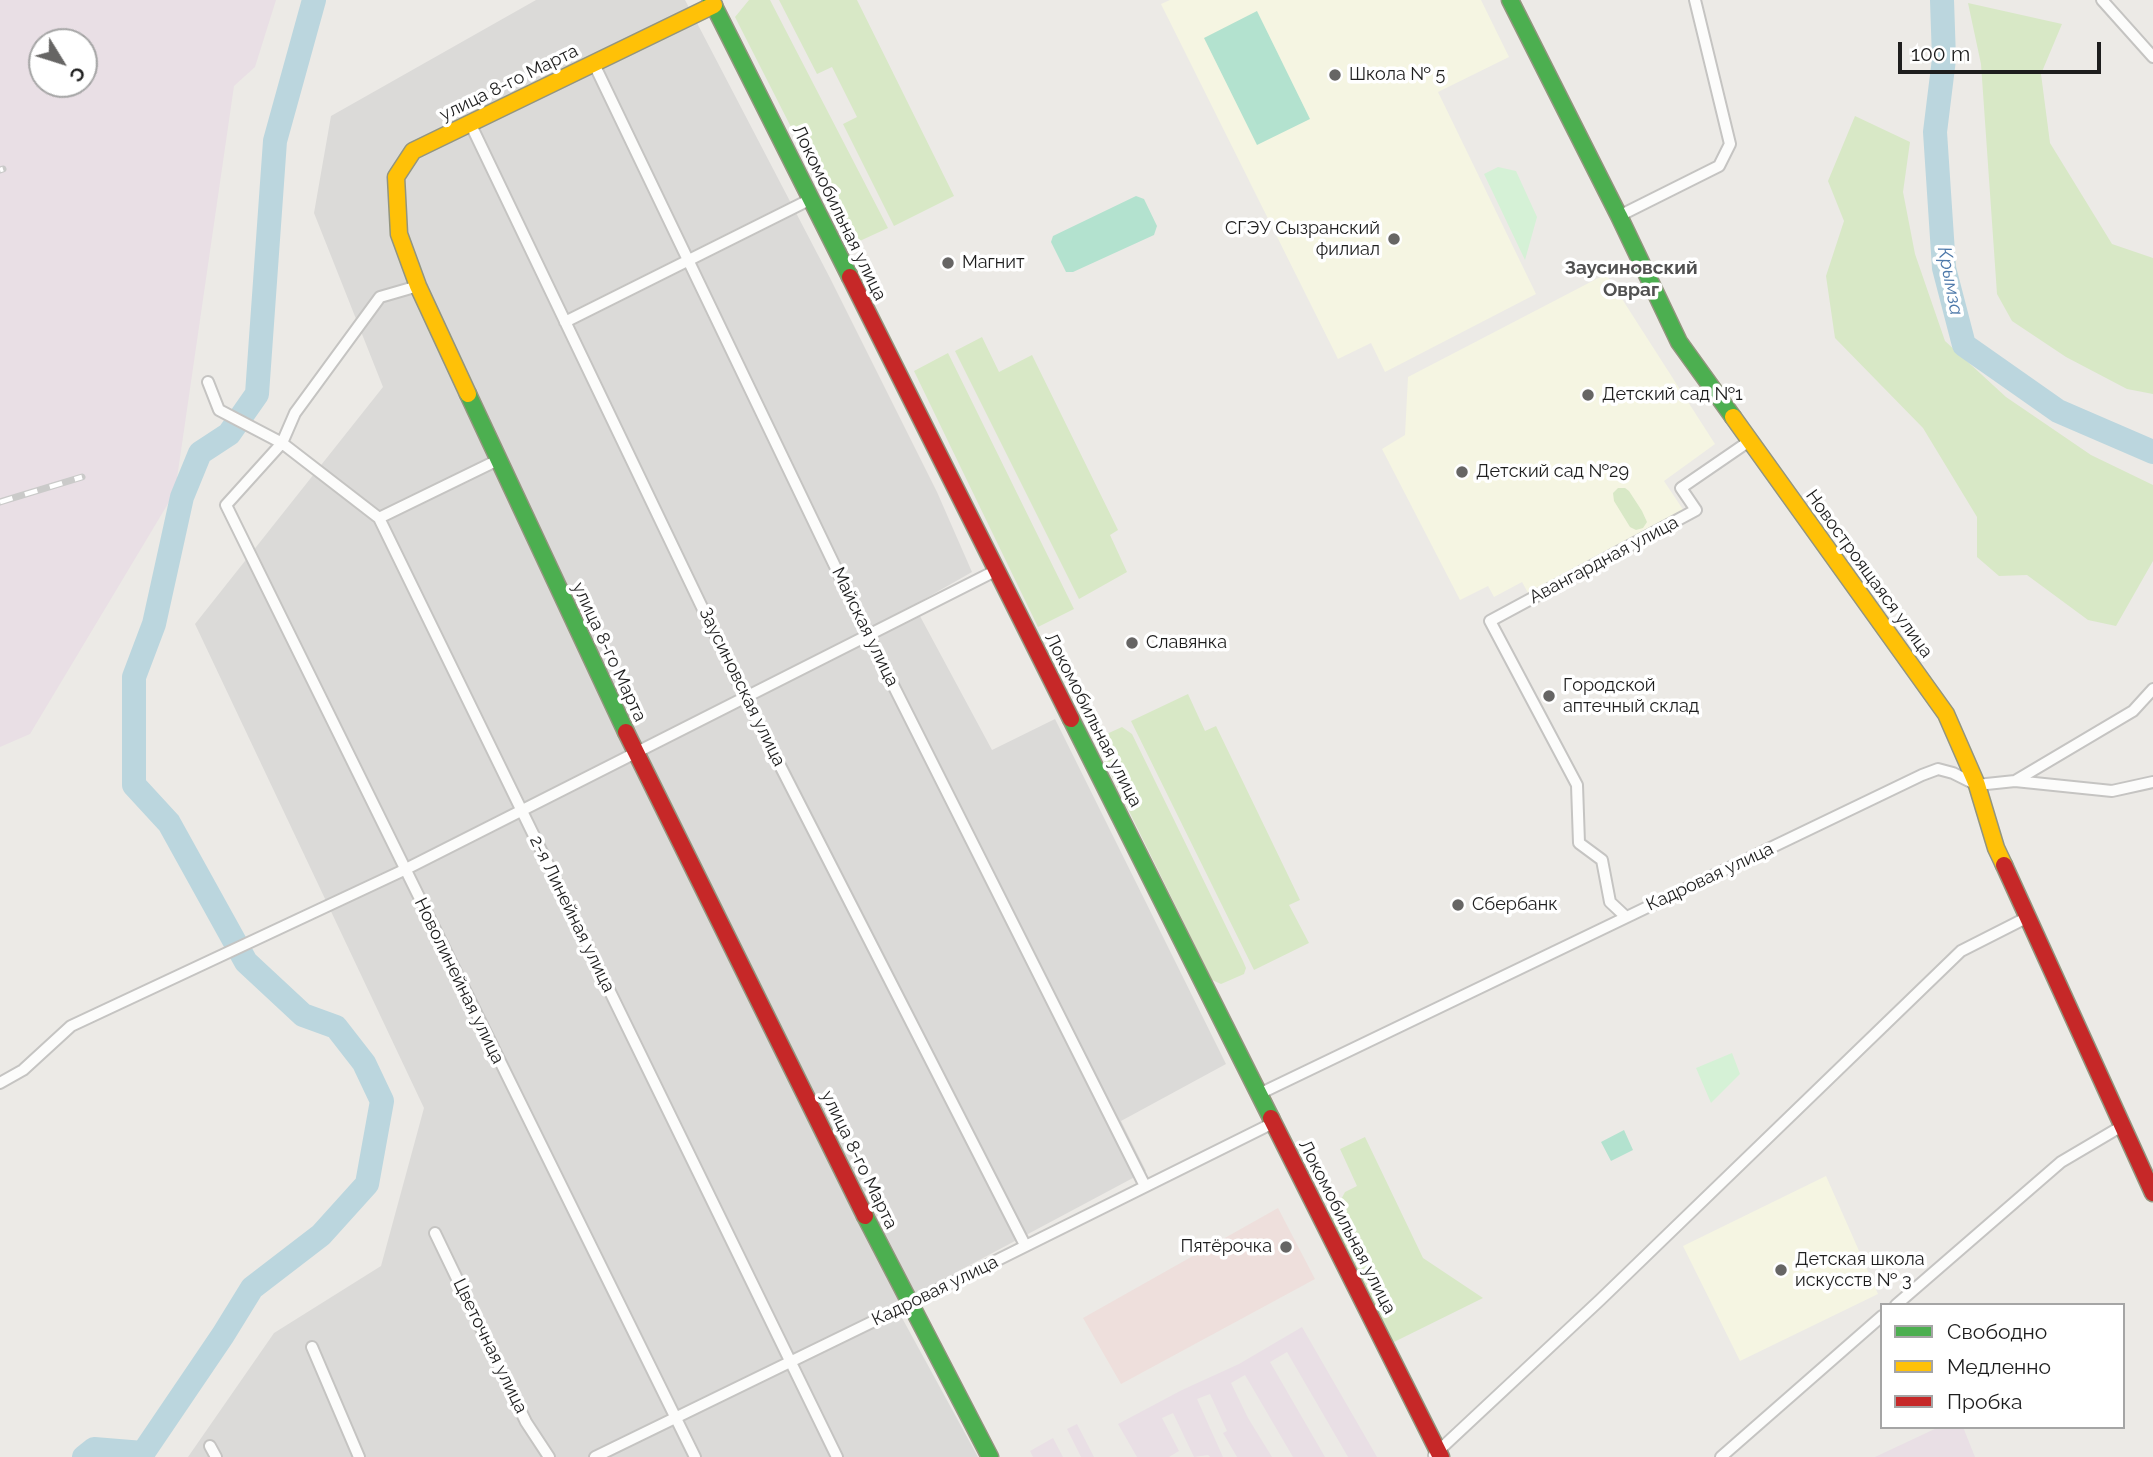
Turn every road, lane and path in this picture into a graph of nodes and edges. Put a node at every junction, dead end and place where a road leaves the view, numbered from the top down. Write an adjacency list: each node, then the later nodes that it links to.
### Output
1 (1510, 0): 9 (street, Новостроящаяся улица)
2 (1695, 0): 9 (street)
3 (2102, 0): 5 (street)
4 (713, 3): 6 (street, улица 8-го Марта); 8 (street, Локомобильная улица)
5 (2153, 57)
6 (594, 64): 7 (street, улица 8-го Марта); 10 (street, Майская улица)
7 (470, 123): 11 (street, улица 8-го Марта); 12 (street, Заусиновская улица)
8 (811, 199): 10 (street); 18 (street, Локомобильная улица)
9 (1619, 216): 14 (street, Новостроящаяся улица)
10 (689, 262): 12 (street); 19 (street, Майская улица)
11 (418, 286): 15 (street); 16 (street, улица 8-го Марта)
12 (565, 322): 21 (street, Заусиновская улица)
13 (208, 382): 15 (street, 2-я Линейная улица)
14 (1748, 442): 25 (street, Новостроящаяся улица); 28 (street, Авангардная улица)
15 (282, 443): 17 (street, 2-я Линейная улица); 27 (street, Новолинейная улица)
16 (498, 460): 17 (street); 22 (street, улица 8-го Марта)
17 (379, 519): 26 (street, 2-я Линейная улица)
18 (997, 570): 19 (street); 31 (street, Локомобильная улица)
19 (868, 635): 21 (street); 34 (street, Майская улица)
20 (2153, 689): 23 (street, Кадровая улица)
21 (745, 697): 22 (street); 37 (street, Заусиновская улица)
22 (635, 752): 26 (street); 39 (street, улица 8-го Марта)
23 (2015, 781): 24 (street); 25 (street, Кадровая улица)
24 (2153, 782)
25 (1977, 785): 28 (street, Кадровая улица); 29 (street, Новостроящаяся улица)
26 (522, 810): 27 (street); 42 (street, 2-я Линейная улица)
27 (404, 870): 30 (street); 43 (street, Новолинейная улица)
28 (1625, 916): 31 (street, Кадровая улица)
29 (2028, 917): 33 (street, Новостроящаяся улица); 45 (street)
30 (0, 1083)
31 (1259, 1094): 32 (street, Локомобильная улица)
32 (1273, 1123): 34 (street, Кадровая улица); 45 (street, Локомобильная улица)
33 (2122, 1126): 35 (street, Новостроящаяся улица); 38 (street)
34 (1145, 1186): 37 (street, Кадровая улица)
35 (2153, 1193)
36 (435, 1233): 48 (street, Цветочная улица)
37 (1025, 1245): 39 (street, Кадровая улица)
38 (1898, 1303)
39 (909, 1304): 42 (street, Кадровая улица); 52 (street, улица 8-го Марта)
40 (1880, 1317): 53 (street)
41 (312, 1347): 47 (street)
42 (789, 1362): 43 (street, Кадровая улица); 51 (street, 2-я Линейная улица)
43 (676, 1417): 49 (street, Кадровая улица); 50 (street, Новолинейная улица)
44 (210, 1446): 46 (street)
45 (1437, 1455)
46 (216, 1457)
47 (359, 1457)
48 (549, 1457)
49 (595, 1457)
50 (695, 1457)
51 (837, 1457)
52 (990, 1457)
53 (1721, 1457)

